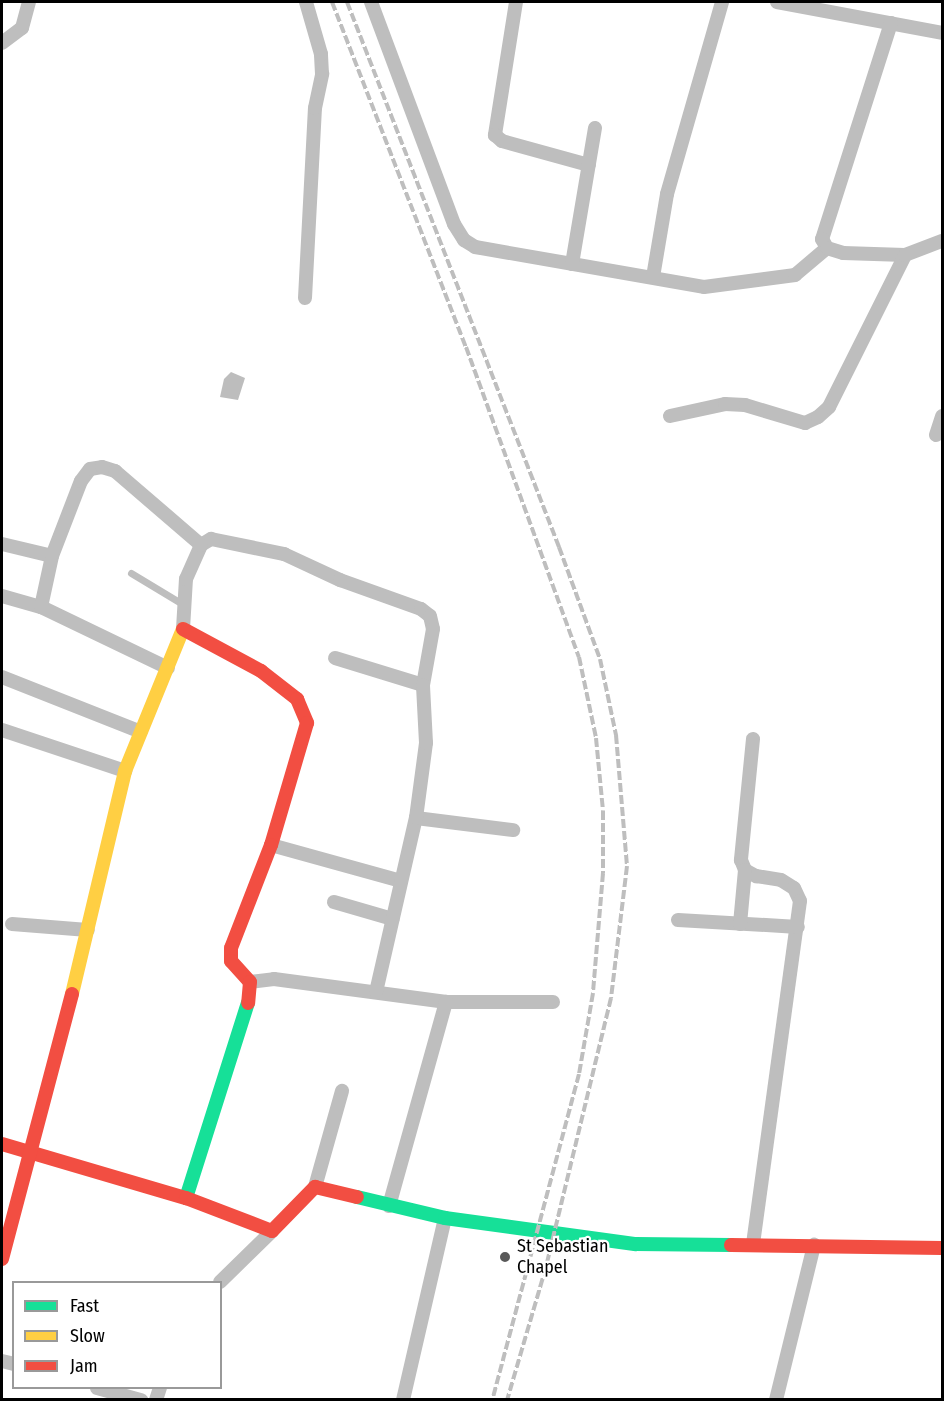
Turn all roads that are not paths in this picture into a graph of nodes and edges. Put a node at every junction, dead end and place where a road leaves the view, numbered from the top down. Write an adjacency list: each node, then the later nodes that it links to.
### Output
1 (29, 2): 9 (street)
2 (306, 2): 17 (street)
3 (371, 2): 15 (street)
4 (516, 2): 11 (street)
5 (722, 2): 16 (street)
6 (777, 2): 7 (street)
7 (891, 23): 8 (street); 13 (street)
8 (942, 33)
9 (2, 43)
10 (595, 128): 11 (street)
11 (589, 165): 15 (street)
12 (942, 241): 14 (street)
13 (827, 248): 14 (street); 16 (street)
14 (904, 255): 18 (street)
15 (572, 264): 16 (street)
16 (653, 277)
17 (305, 298)
18 (670, 416)
19 (942, 416): 20 (street)
20 (936, 435)
21 (2, 544): 23 (street)
22 (201, 545): 23 (street); 26 (street); 32 (street)
23 (52, 556): 27 (street)
24 (130, 573): 26 (lane)
25 (2, 596): 27 (street)
26 (184, 605): 28 (street)
27 (41, 607): 30 (street)
28 (183, 629): 30 (street); 39 (street)
29 (335, 658): 32 (street)
30 (168, 668): 34 (street)
31 (2, 676): 34 (street)
32 (423, 685): 37 (street)
33 (2, 730): 36 (street)
34 (141, 732): 36 (street)
35 (753, 739): 40 (street)
36 (125, 771): 48 (street)
37 (416, 818): 38 (street); 41 (street)
38 (513, 830)
39 (271, 845): 41 (street); 49 (street)
40 (745, 870): 46 (street); 47 (street)
41 (401, 881): 43 (street)
42 (334, 902): 43 (street)
43 (393, 919): 50 (street)
44 (678, 920): 46 (street)
45 (12, 924): 48 (street)
46 (740, 924): 47 (street)
47 (798, 927): 61 (street)
48 (88, 930): 55 (street)
49 (249, 982): 50 (street); 57 (street)
50 (376, 992): 51 (street)
51 (446, 1002): 52 (street); 58 (street)
52 (553, 1002)
53 (342, 1091): 56 (street)
54 (2, 1144): 55 (street)
55 (31, 1156): 57 (street); 64 (street)
56 (315, 1187): 58 (street); 60 (street)
57 (186, 1198): 60 (street)
58 (389, 1206): 59 (street)
59 (445, 1218): 61 (street); 68 (street)
60 (272, 1231): 65 (street)
61 (753, 1244): 62 (street)
62 (814, 1245): 63 (street); 69 (street)
63 (942, 1248)
64 (2, 1259)
65 (221, 1281)
66 (101, 1389): 67 (street)
67 (141, 1400)
68 (403, 1400)
69 (776, 1400)

